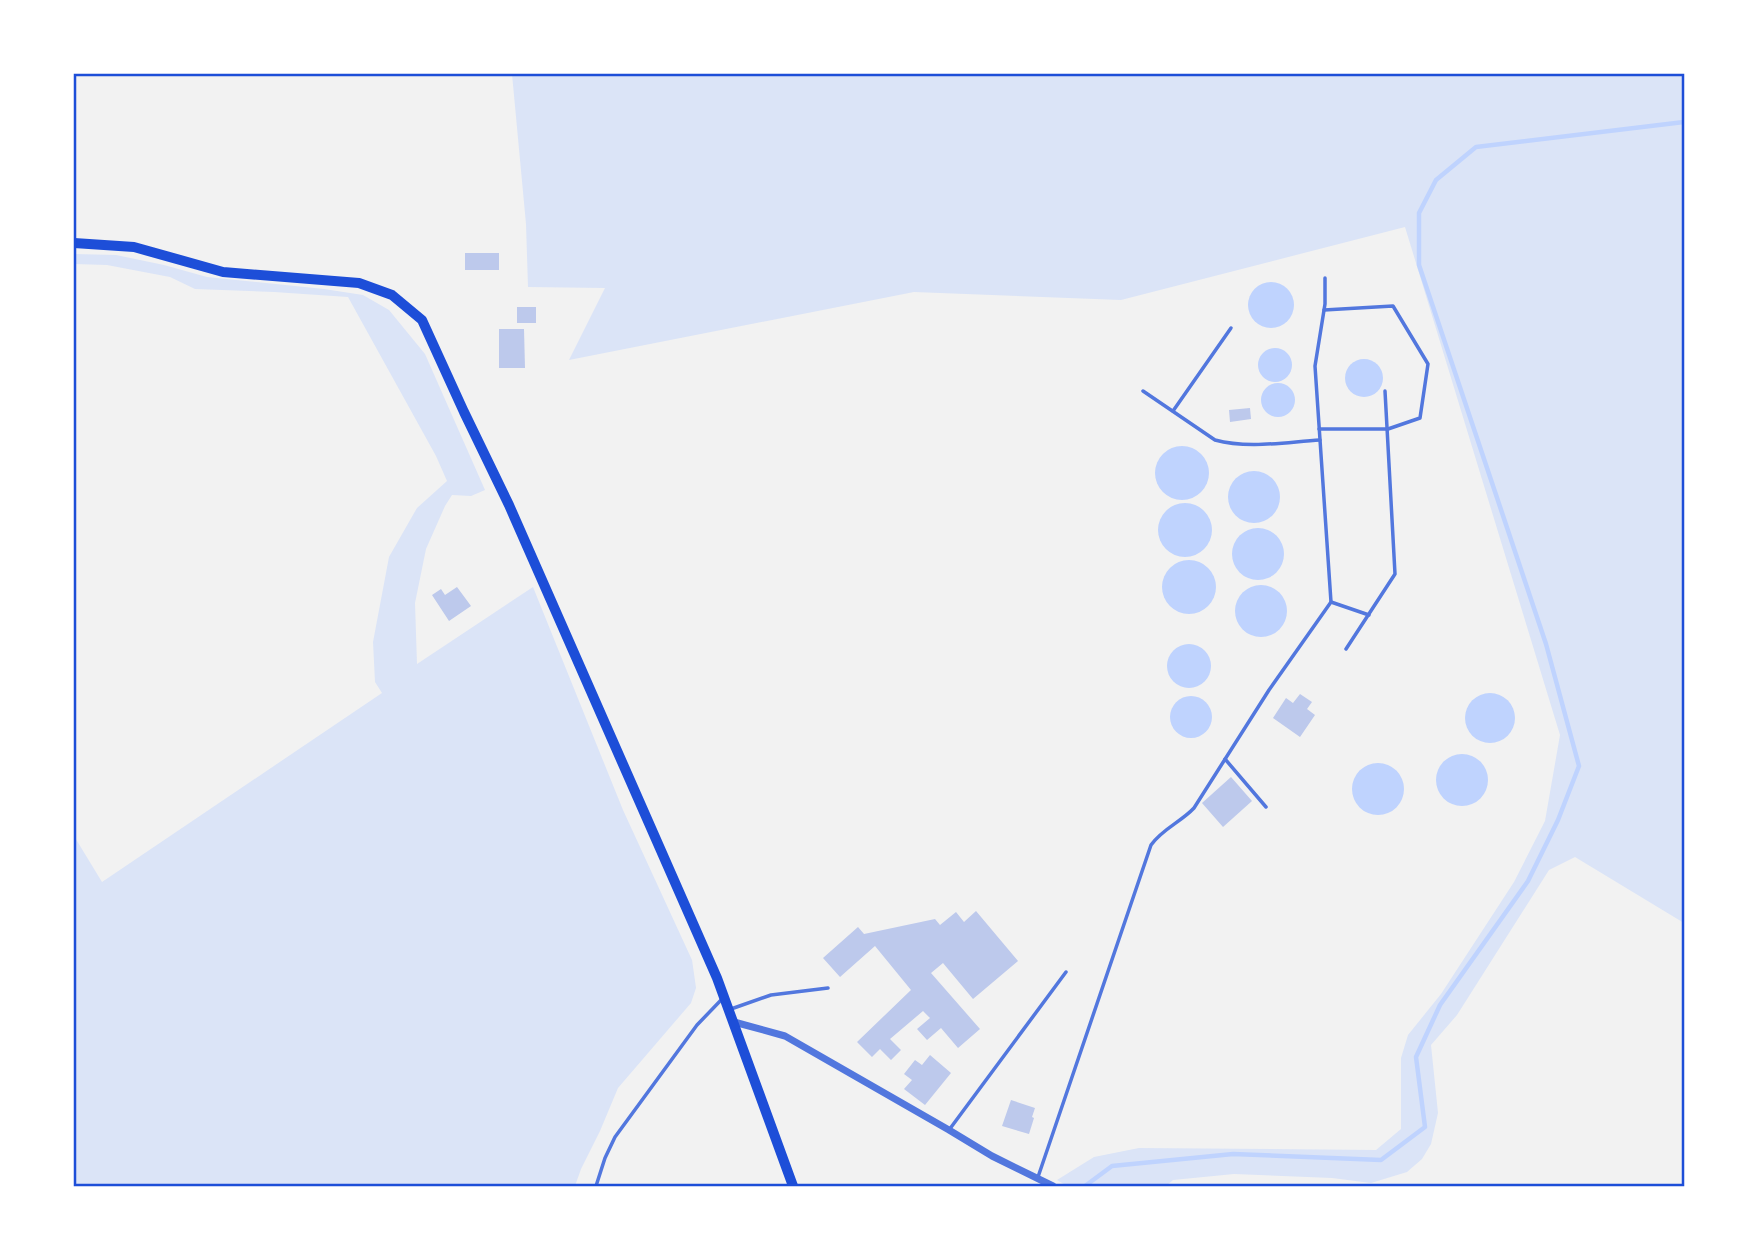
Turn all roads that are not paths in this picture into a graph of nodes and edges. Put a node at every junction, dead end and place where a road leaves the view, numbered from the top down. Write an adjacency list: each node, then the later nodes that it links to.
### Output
1 (74, 243): 18 (main road)
2 (1325, 278): 3 (lane)
3 (1324, 310): 8 (lane); 9 (lane)
4 (1231, 328): 7 (lane)
5 (1143, 391): 7 (lane)
6 (1385, 391): 9 (lane)
7 (1173, 411): 10 (lane)
8 (1319, 429): 9 (lane); 10 (lane)
9 (1388, 429): 12 (lane)
10 (1320, 440): 11 (lane)
11 (1331, 602): 12 (lane); 14 (lane)
12 (1369, 615): 13 (lane)
13 (1346, 649)
14 (1225, 759): 15 (lane); 22 (lane)
15 (1266, 807)
16 (1066, 972): 21 (lane)
17 (828, 988): 19 (lane)
18 (724, 997): 19 (main road); 23 (lane)
19 (729, 1010): 20 (main road)
20 (734, 1021): 21 (street); 24 (main road)
21 (949, 1130): 22 (street)
22 (1037, 1178): 25 (street)
23 (596, 1186)
24 (793, 1186)
25 (1053, 1186)

